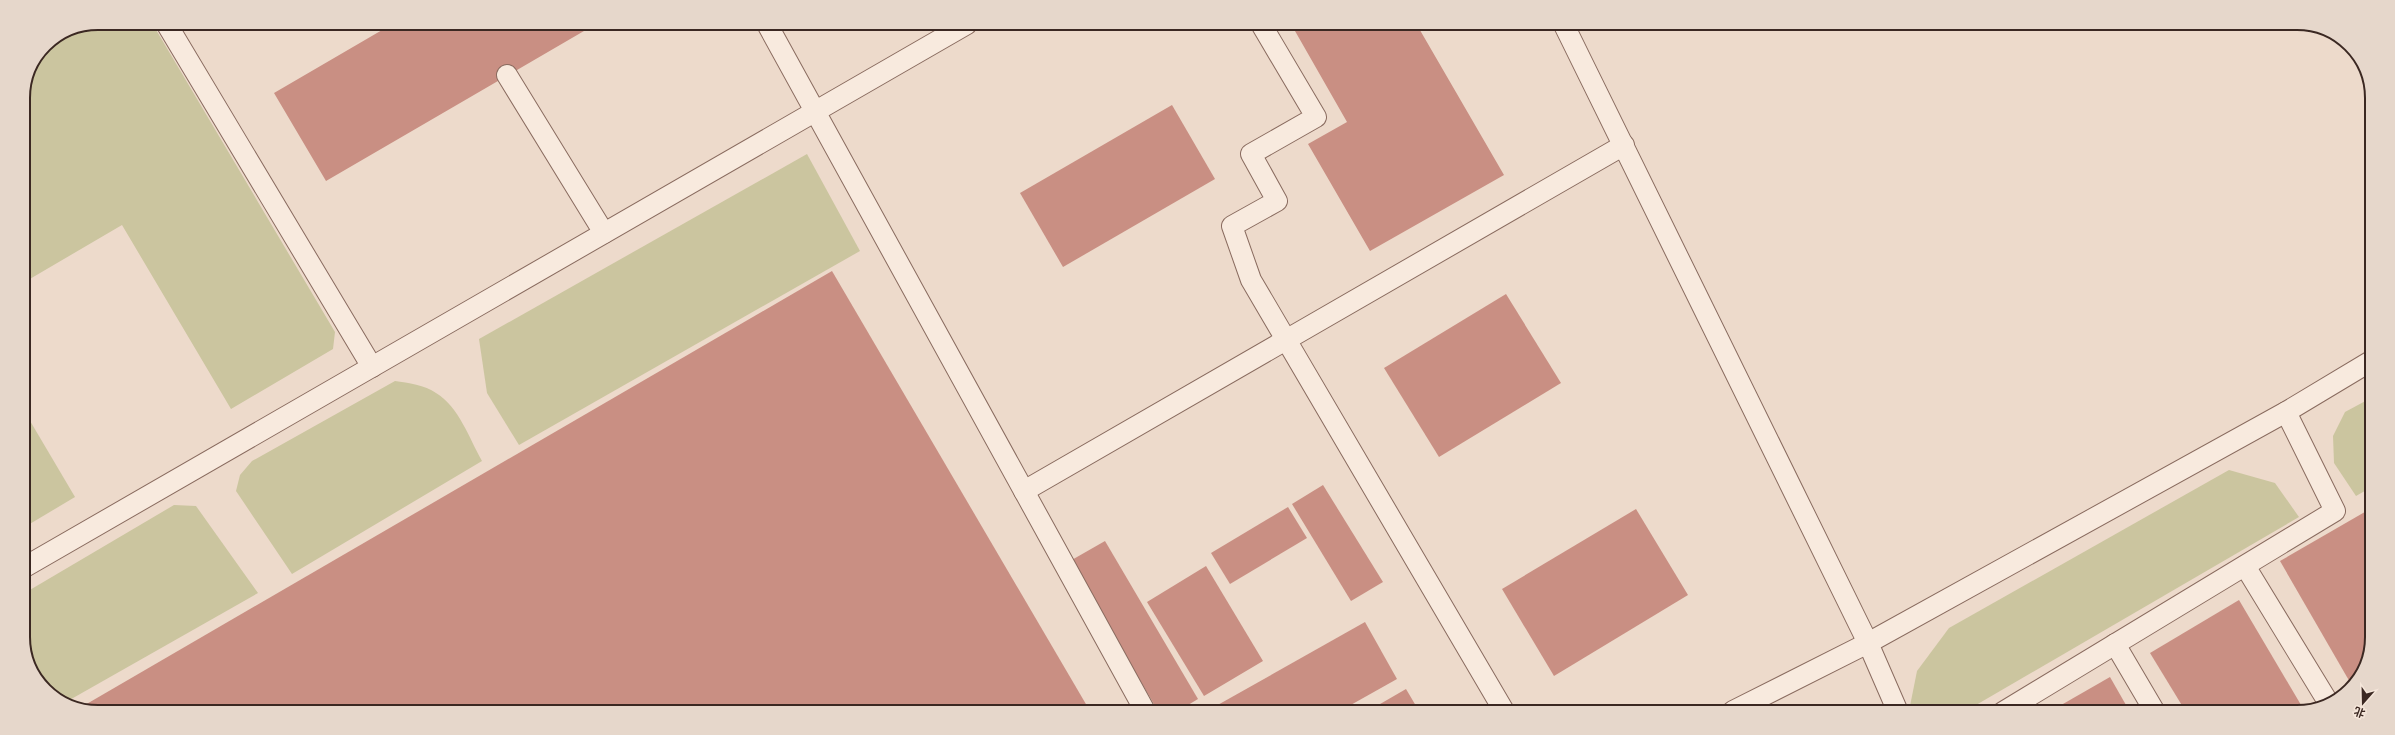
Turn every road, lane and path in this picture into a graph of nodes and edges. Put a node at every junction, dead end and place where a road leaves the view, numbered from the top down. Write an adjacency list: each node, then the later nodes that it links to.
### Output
1 (170, 30): 12 (lane)
2 (770, 30): 7 (lane)
3 (957, 30): 7 (lane)
4 (1265, 30): 10 (lane)
5 (1566, 30): 8 (lane)
6 (507, 75): 9 (lane)
7 (814, 112): 9 (lane); 14 (lane)
8 (1624, 145): 10 (lane); 17 (lane)
9 (604, 233): 12 (lane)
10 (1287, 340): 14 (lane); 21 (lane)
11 (2365, 365): 13 (lane)
12 (372, 367): 15 (lane)
13 (2286, 412): 16 (lane); 17 (lane)
14 (1024, 491): 20 (lane)
15 (30, 564)
16 (2245, 566): 18 (lane); 19 (lane)
17 (1868, 643): 22 (lane); 23 (lane)
18 (2115, 644): 24 (lane); 25 (lane)
19 (2326, 698)
20 (1142, 705)
21 (1500, 705)
22 (1745, 705)
23 (1895, 705)
24 (2015, 705)
25 (2151, 705)

